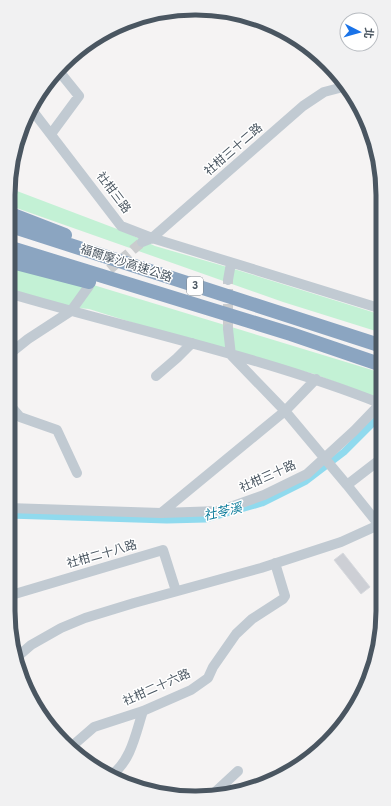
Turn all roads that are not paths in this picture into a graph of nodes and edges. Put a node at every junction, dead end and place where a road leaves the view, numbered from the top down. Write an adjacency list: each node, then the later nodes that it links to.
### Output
1 (62, 74): 4 (street)
2 (340, 88): 7 (street, 社柑三十二路)
3 (35, 114): 4 (street, 社柑三路)
4 (51, 134): 7 (street, 社柑三路)
5 (15, 216): 13 (highway)
6 (15, 227): 13 (highway, 福爾摩沙高速公路 / 3)
7 (147, 240): 10 (street, 社柑三路)
8 (15, 249): 17 (highway, 福爾摩沙高速公路 / 3)
9 (15, 263): 17 (highway)
10 (231, 263): 11 (street); 15 (street, 社柑三路)
11 (228, 280)
12 (89, 286): 16 (street)
13 (215, 293): 20 (highway, 福爾摩沙高速公路 / 3)
14 (15, 295): 16 (street)
15 (376, 307)
16 (71, 311): 19 (street); 21 (street)
17 (266, 327): 23 (highway, 福爾摩沙高速公路 / 3)
18 (228, 329): 22 (street)
19 (192, 343): 22 (street); 24 (street)
20 (376, 344)
21 (15, 350)
22 (231, 355): 25 (street); 29 (street)
23 (376, 363)
24 (156, 376)
25 (316, 379): 26 (street); 29 (street)
26 (376, 401)
27 (376, 409): 30 (street, 社柑三十路)
28 (15, 411): 32 (street)
29 (284, 411): 30 (street); 35 (street)
30 (325, 459): 33 (street); 35 (street, 社柑三十路)
31 (376, 463): 33 (street)
32 (77, 473)
33 (347, 485): 36 (street)
34 (15, 508): 35 (street, 社柑三十路)
35 (161, 513)
36 (376, 519)
37 (376, 528): 38 (street)
38 (275, 563): 39 (street); 42 (street, 社柑二十六路)
39 (176, 591): 40 (street, 社柑二十八路); 41 (street)
40 (15, 594)
41 (20, 654)
42 (143, 711): 43 (street, 社柑二十六路); 45 (street)
43 (75, 745)
44 (238, 771): 46 (street)
45 (116, 772)
46 (218, 789)

